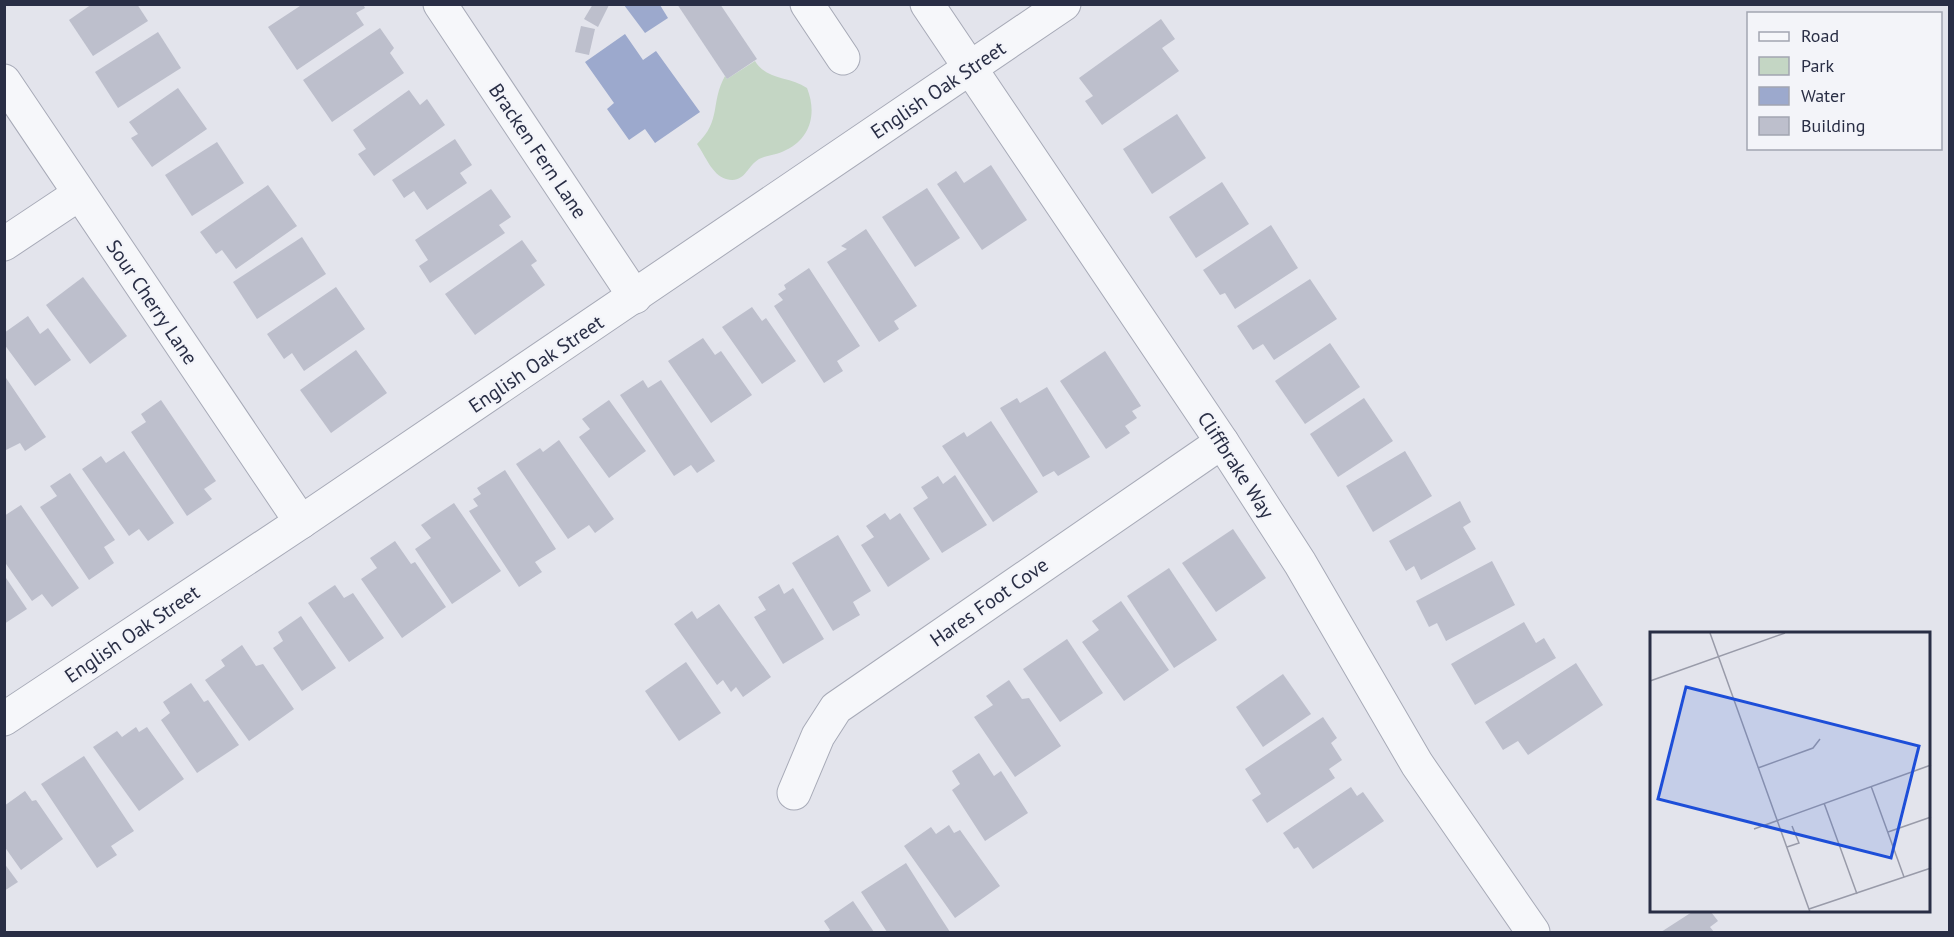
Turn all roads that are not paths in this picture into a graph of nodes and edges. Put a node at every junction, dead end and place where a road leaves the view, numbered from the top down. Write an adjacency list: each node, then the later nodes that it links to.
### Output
1 (440, 4): 10 (street, Bracken Fern Lane)
2 (807, 4): 5 (street)
3 (927, 4): 6 (street, Cliffbrake Way)
4 (1064, 4): 6 (street, English Oak Street)
5 (843, 58)
6 (970, 68): 10 (street, English Oak Street); 11 (street, Cliffbrake Way)
7 (4, 81): 8 (street, Sour Cherry Lane)
8 (79, 194): 9 (street); 12 (street, Sour Cherry Lane)
9 (4, 244)
10 (635, 297): 12 (street, English Oak Street)
11 (1222, 442): 14 (street, Hares Foot Cove); 15 (street, Cliffbrake Way)
12 (301, 522): 13 (street, English Oak Street)
13 (4, 719)
14 (794, 793)
15 (1533, 933)

